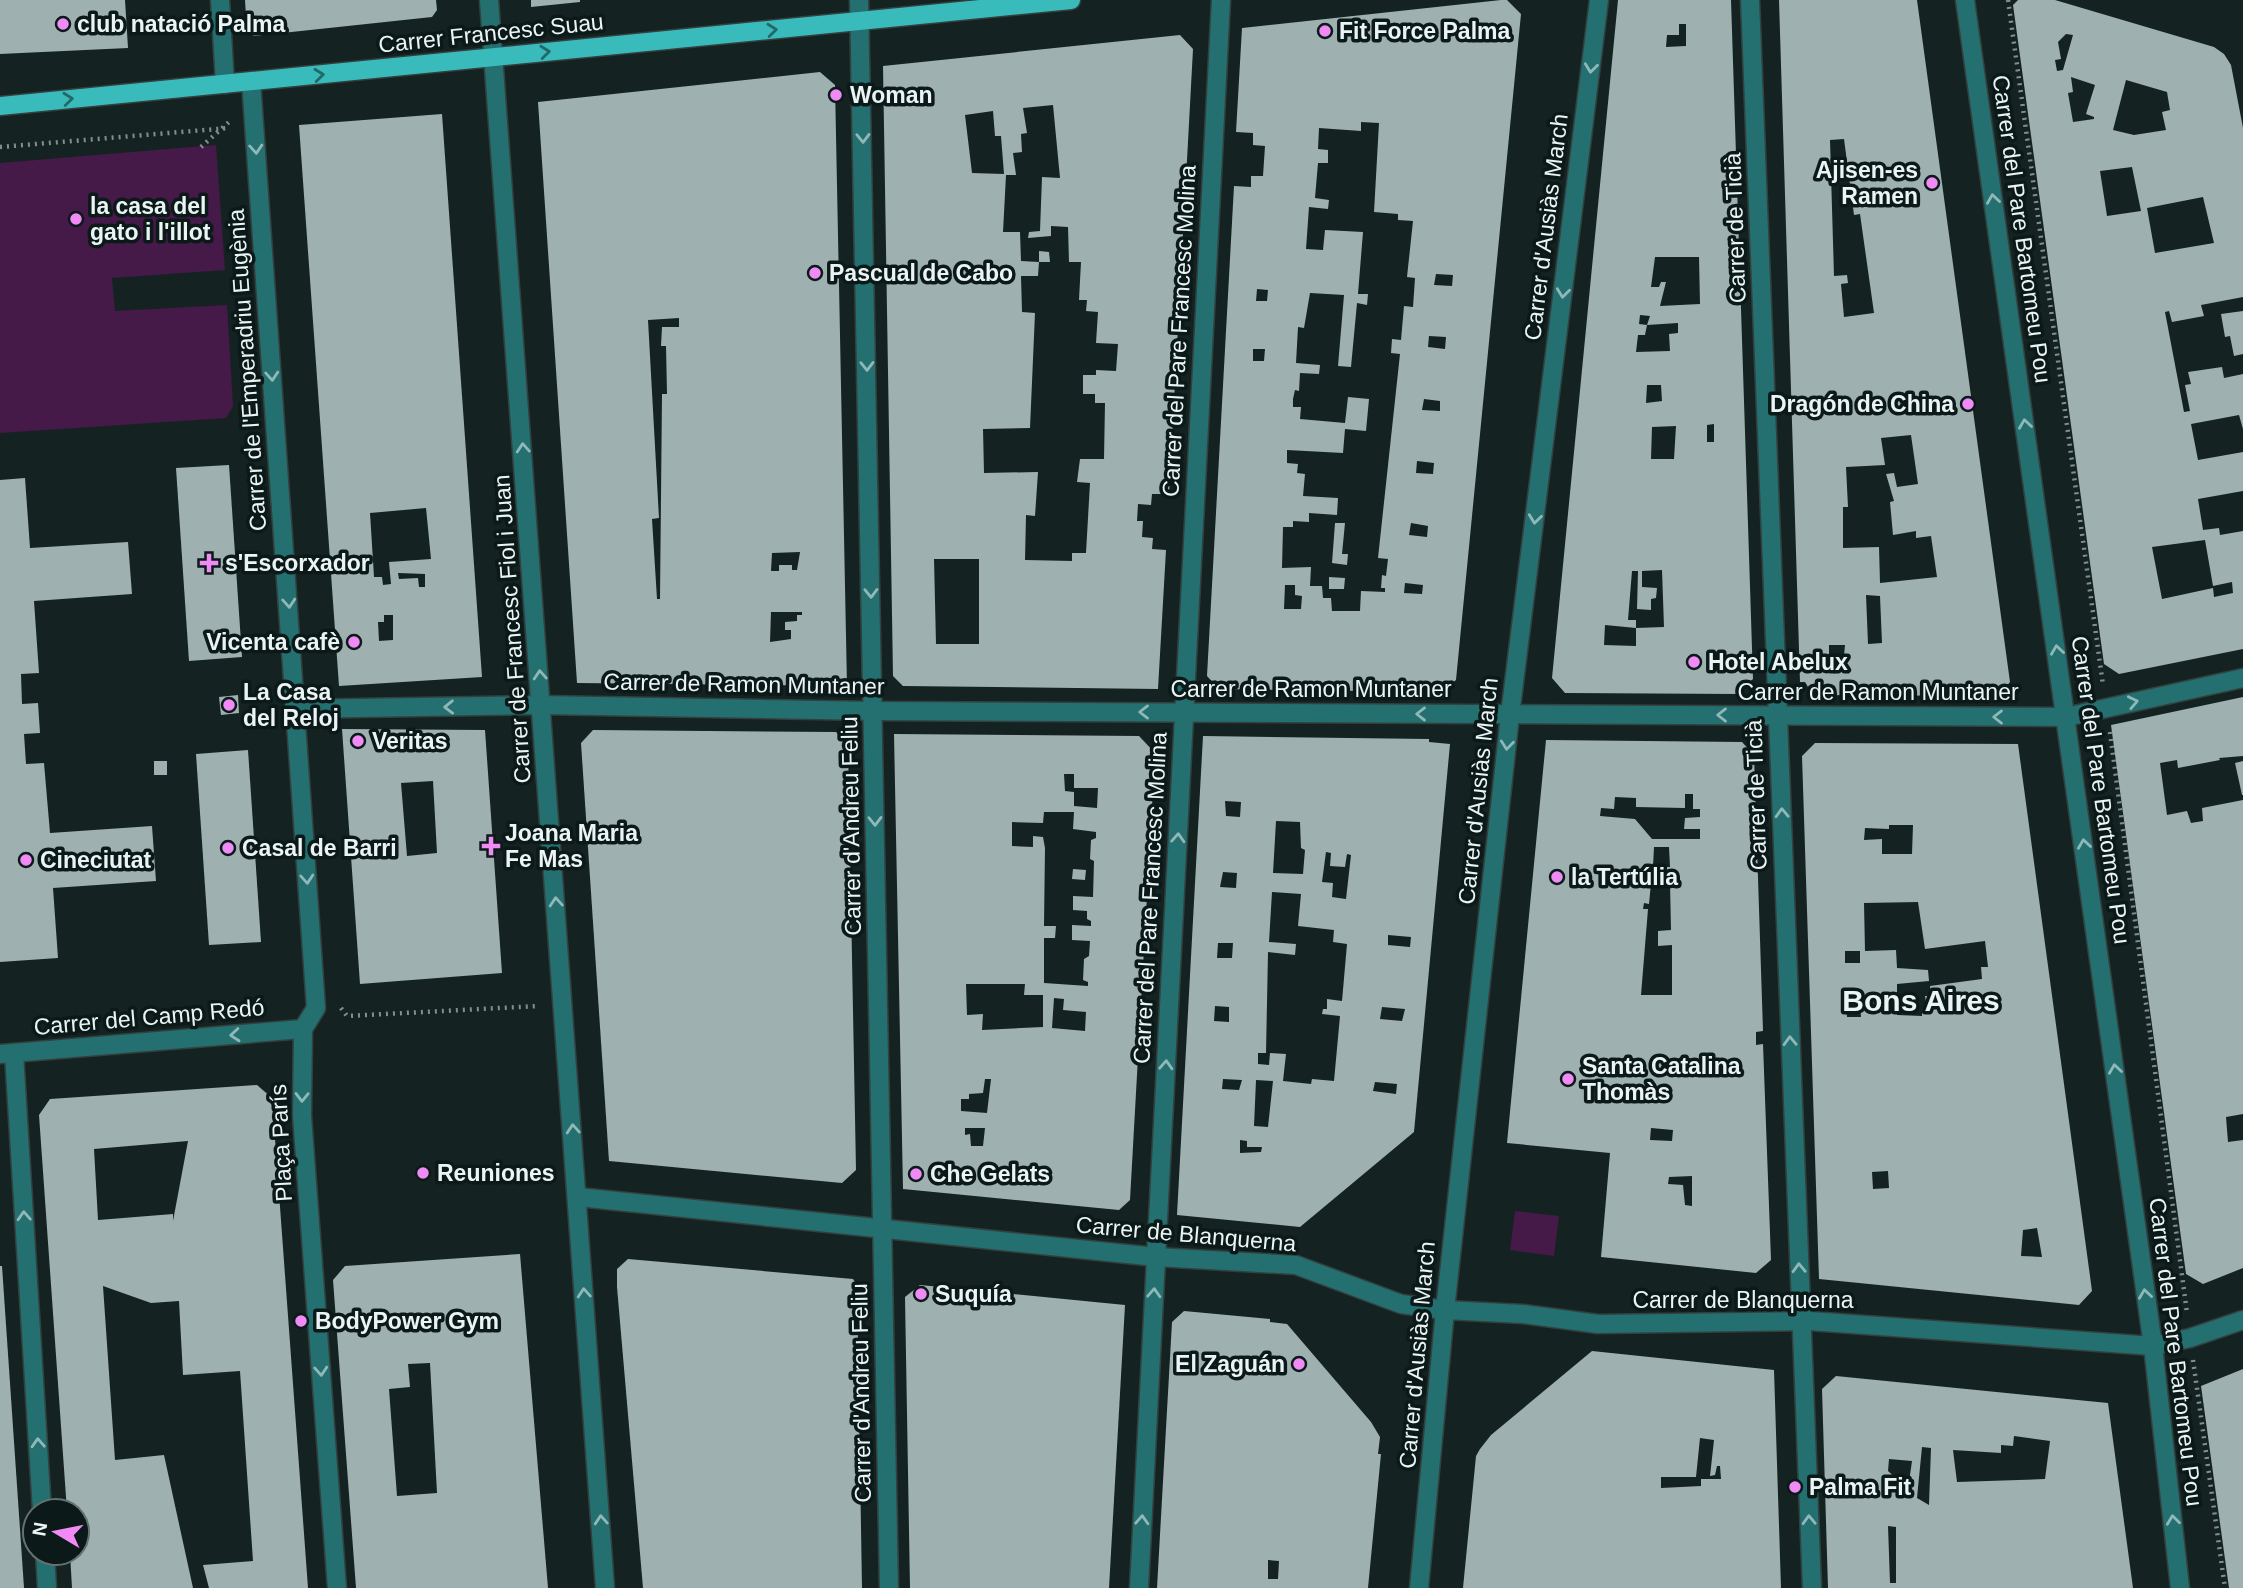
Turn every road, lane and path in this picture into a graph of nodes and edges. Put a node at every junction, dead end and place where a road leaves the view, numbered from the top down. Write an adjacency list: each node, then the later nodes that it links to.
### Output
1 (220, 0): 13 (street)
2 (489, 0): 11 (street, Carrer de Francesc Fiol i Juan)
3 (859, 0): 10 (street, Carrer d'Andreu Feliu)
4 (1071, 0): 10 (main road, Carrer Francesc Suau)
5 (1221, 0): 25 (street, Carrer del Pare Francesc Molina)
6 (1599, 0): 26 (street, Carrer d'Ausiàs March, one-way to 26)
7 (1750, 0): 27 (street, Carrer de Ticià)
8 (1965, 0): 28 (street, Carrer del Pare Bartomeu Pou, one-way to 8)
9 (2008, 0): 22 (path)
10 (861, 21): 11 (main road, Carrer Francesc Suau, one-way to 10); 24 (street, Carrer d'Andreu Feliu, one-way to 24)
11 (495, 57): 12 (main road, Carrer Francesc Suau, one-way to 11); 21 (street, Carrer de Francesc Fiol i Juan, one-way to 11)
12 (251, 81): 13 (main road, Carrer Francesc Suau); 15 (street, Carrer de l'Emperadriu Eugènia)
13 (225, 84): 14 (main road, Carrer Francesc Suau, one-way to 13)
14 (0, 106)
15 (254, 117): 16 (path); 23 (street, Carrer de l'Emperadriu Eugènia, one-way to 23)
16 (218, 129): 17 (path); 18 (path); 19 (path)
17 (231, 141)
18 (0, 147)
19 (201, 147)
20 (2243, 678): 22 (street, Carrer de Ramon Muntaner, one-way to 20)
21 (542, 705): 23 (street, one-way to 23); 24 (street, Carrer de Ramon Muntaner); 30 (street, Carrer de Francesc Fiol i Juan, one-way to 21)
22 (2106, 707): 28 (street, Carrer de Ramon Muntaner); 39 (path)
23 (296, 709): 31 (street, Carrer de l'Emperadriu Eugènia, one-way to 31)
24 (873, 711): 25 (street, Carrer de Ramon Muntaner, one-way to 24); 34 (street, Carrer d'Andreu Feliu, one-way to 34)
25 (1184, 712): 26 (street, Carrer de Ramon Muntaner, one-way to 25); 35 (street, Carrer del Pare Francesc Molina, one-way to 25)
26 (1510, 715): 27 (street, Carrer de Ramon Muntaner, one-way to 26); 36 (street, Carrer d'Ausiàs March, one-way to 36)
27 (1778, 715): 28 (street, Carrer de Ramon Muntaner, one-way to 27); 37 (street, Carrer de Ticià, one-way to 27)
28 (2066, 717): 40 (street, Carrer del Pare Bartomeu Pou, one-way to 28)
29 (339, 1005): 30 (path)
30 (564, 1005): 33 (street, Carrer de Francesc Fiol i Juan, one-way to 30)
31 (303, 1029): 32 (street, Carrer del Camp Redó, one-way to 32); 44 (street, Plaça París, one-way to 44)
32 (7, 1053): 41 (street, one-way to 32)
33 (578, 1197): 34 (street, Carrer de Blanquerna); 45 (street, Carrer de Francesc Fiol i Juan, one-way to 33)
34 (883, 1230): 35 (street, Carrer de Blanquerna); 46 (street, Carrer d'Andreu Feliu)
35 (1156, 1257): 36 (street, Carrer de Blanquerna); 47 (street, Carrer del Pare Francesc Molina, one-way to 35)
36 (1445, 1310): 37 (street, Carrer de Blanquerna); 48 (street, Carrer d'Ausiàs March)
37 (1801, 1320): 40 (street, Carrer de Blanquerna); 49 (street, Carrer de Ticià, one-way to 37)
38 (2243, 1320): 39 (street, Carrer de Blanquerna)
39 (2190, 1338): 40 (street, Carrer de Blanquerna); 51 (path)
40 (2152, 1346): 50 (street, Carrer del Pare Bartomeu Pou, one-way to 40)
41 (41, 1497)
42 (46, 1567): 43 (street)
43 (47, 1588)
44 (337, 1588)
45 (605, 1588)
46 (889, 1588)
47 (1139, 1588)
48 (1419, 1588)
49 (1812, 1588)
50 (2180, 1588)
51 (2225, 1588)

